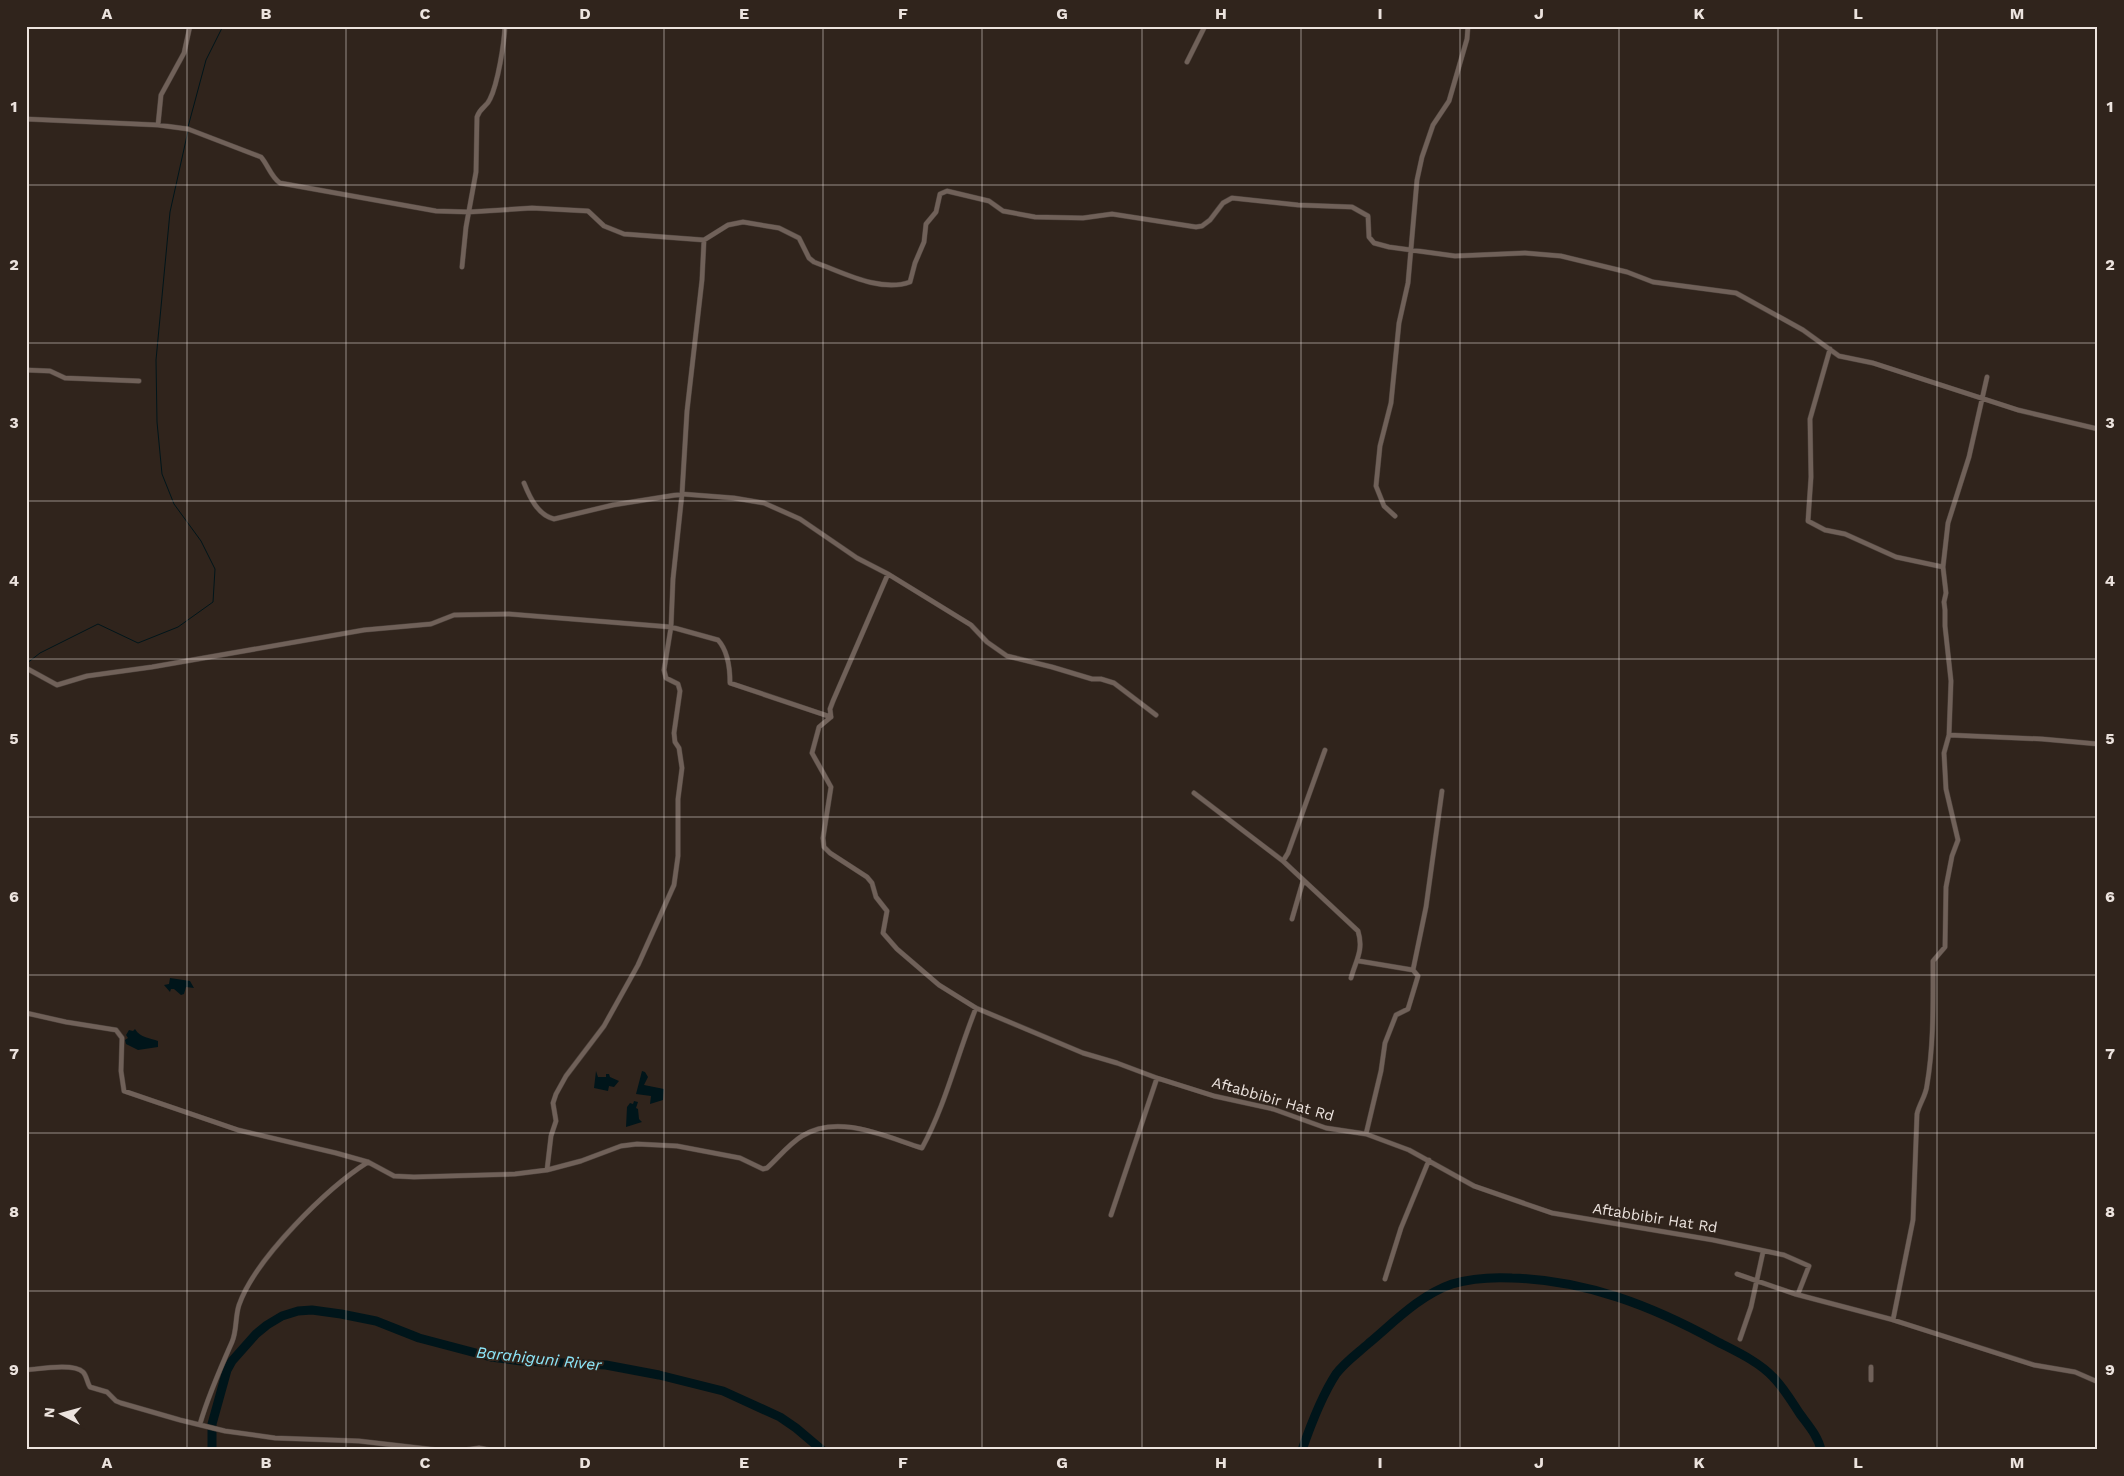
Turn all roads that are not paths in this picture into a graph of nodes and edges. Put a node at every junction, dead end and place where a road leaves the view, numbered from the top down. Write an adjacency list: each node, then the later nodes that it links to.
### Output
1 (190, 26): 7 (street)
2 (505, 26): 8 (street)
3 (1204, 26): 5 (street)
4 (1468, 26): 10 (street)
5 (1187, 62)
6 (26, 119): 7 (street)
7 (158, 125): 8 (street)
8 (469, 212): 9 (street); 11 (street)
9 (704, 240): 10 (street); 18 (street)
10 (1410, 251): 12 (street); 19 (street)
11 (462, 267)
12 (1830, 349): 16 (street); 20 (street)
13 (26, 370): 15 (street)
14 (1987, 377): 20 (street)
15 (139, 381)
16 (2098, 429)
17 (524, 483): 18 (street)
18 (682, 494): 21 (street); 22 (street)
19 (1395, 516)
20 (1943, 567): 26 (street)
21 (888, 574): 24 (street); 25 (street)
22 (671, 627): 23 (street); 25 (street); 43 (street)
23 (26, 668)
24 (1156, 715)
25 (831, 716): 37 (street, Aftabbibir Hat Rd)
26 (1949, 735): 27 (street); 50 (street)
27 (2098, 744)
28 (1325, 750): 31 (street)
29 (1442, 792): 35 (street)
30 (1194, 793): 31 (street)
31 (1283, 861): 32 (street)
32 (1303, 880): 33 (street); 34 (street)
33 (1292, 919)
34 (1359, 961): 35 (street); 36 (street)
35 (1413, 970): 40 (street)
36 (1351, 978)
37 (976, 1008): 39 (street, Aftabbibir Hat Rd); 43 (street)
38 (26, 1013): 42 (street)
39 (1156, 1078): 40 (street, Aftabbibir Hat Rd); 44 (street)
40 (1366, 1134): 41 (street, Aftabbibir Hat Rd)
41 (1429, 1160): 45 (street, Aftabbibir Hat Rd); 47 (street)
42 (368, 1162): 43 (street); 56 (street)
43 (547, 1170)
44 (1111, 1215)
45 (1763, 1252): 48 (street); 49 (street, Aftabbibir Hat Rd)
46 (1738, 1274): 48 (street)
47 (1385, 1279)
48 (1757, 1282): 49 (street); 51 (street)
49 (1798, 1294): 50 (street)
50 (1893, 1320): 55 (street)
51 (1740, 1339)
52 (1871, 1367): 54 (street)
53 (26, 1370): 56 (street)
54 (1871, 1380)
55 (2098, 1382)
56 (200, 1424): 57 (street)
57 (438, 1450)
58 (465, 1450): 59 (street)
59 (490, 1450)

